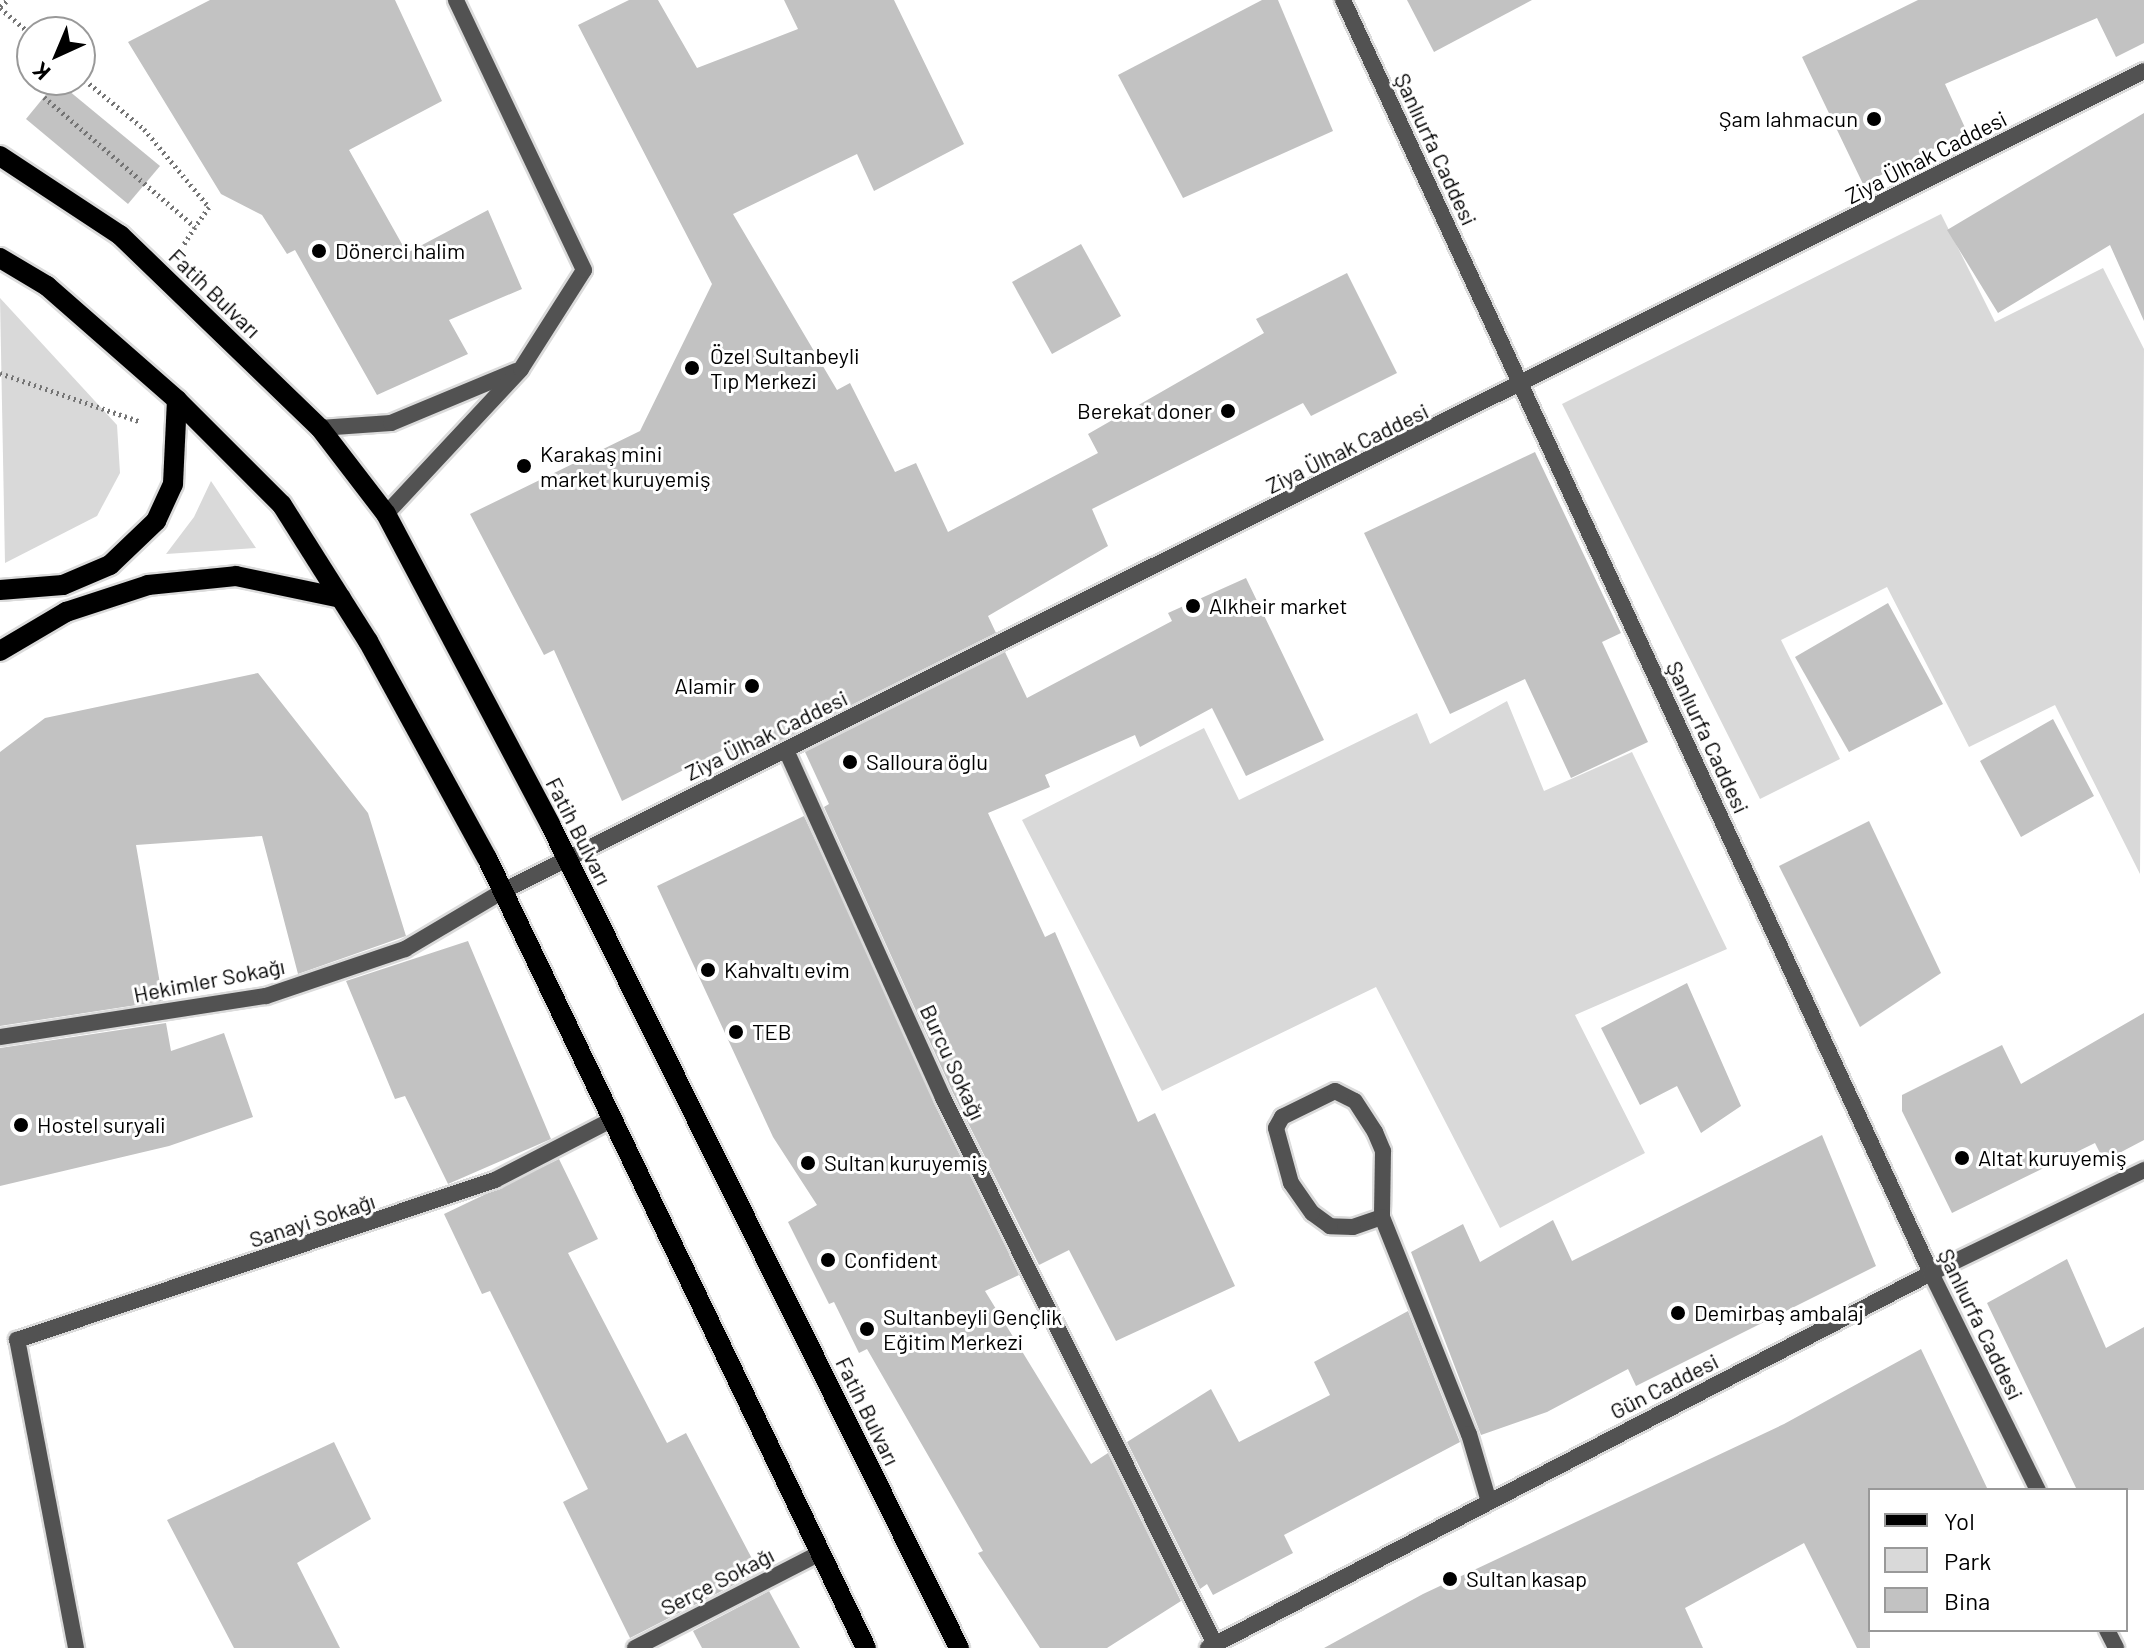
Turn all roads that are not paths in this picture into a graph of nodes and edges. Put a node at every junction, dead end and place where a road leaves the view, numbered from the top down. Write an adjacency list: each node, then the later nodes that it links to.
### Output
1 (456, 0): 6 (street)
2 (1343, 0): 7 (street, Şanlıurfa Caddesi)
3 (2144, 71): 7 (street, Ziya Ülhak Caddesi)
4 (0, 156): 9 (main road, Fatih Bulvarı)
5 (0, 258): 8 (main road)
6 (521, 369): 9 (street); 10 (street)
7 (1521, 386): 14 (street, Ziya Ülhak Caddesi); 21 (street, Şanlıurfa Caddesi)
8 (177, 400): 11 (main road); 12 (main road)
9 (320, 428): 10 (main road, Fatih Bulvarı)
10 (386, 514): 15 (main road, Fatih Bulvarı)
11 (0, 590)
12 (341, 598): 13 (main road); 16 (main road)
13 (0, 651)
14 (786, 750): 15 (street, Ziya Ülhak Caddesi); 25 (street, Burcu Sokağı)
15 (567, 858): 16 (street, Ziya Ülhak Caddesi); 29 (main road, Fatih Bulvarı)
16 (503, 891): 17 (street, Hekimler Sokağı); 18 (main road)
17 (0, 1037)
18 (611, 1120): 24 (main road); 26 (street, Sanayi Sokağı)
19 (2144, 1170): 21 (street, Gün Caddesi)
20 (1382, 1217): 20 (street); 23 (street)
21 (1931, 1273): 22 (street, Şanlıurfa Caddesi); 23 (street, Gün Caddesi)
22 (2037, 1488)
23 (1489, 1502): 25 (street, Gün Caddesi)
24 (820, 1553): 27 (street, Serçe Sokağı); 28 (main road)
25 (1213, 1647)
26 (76, 1648)
27 (635, 1648)
28 (866, 1648)
29 (959, 1648)

